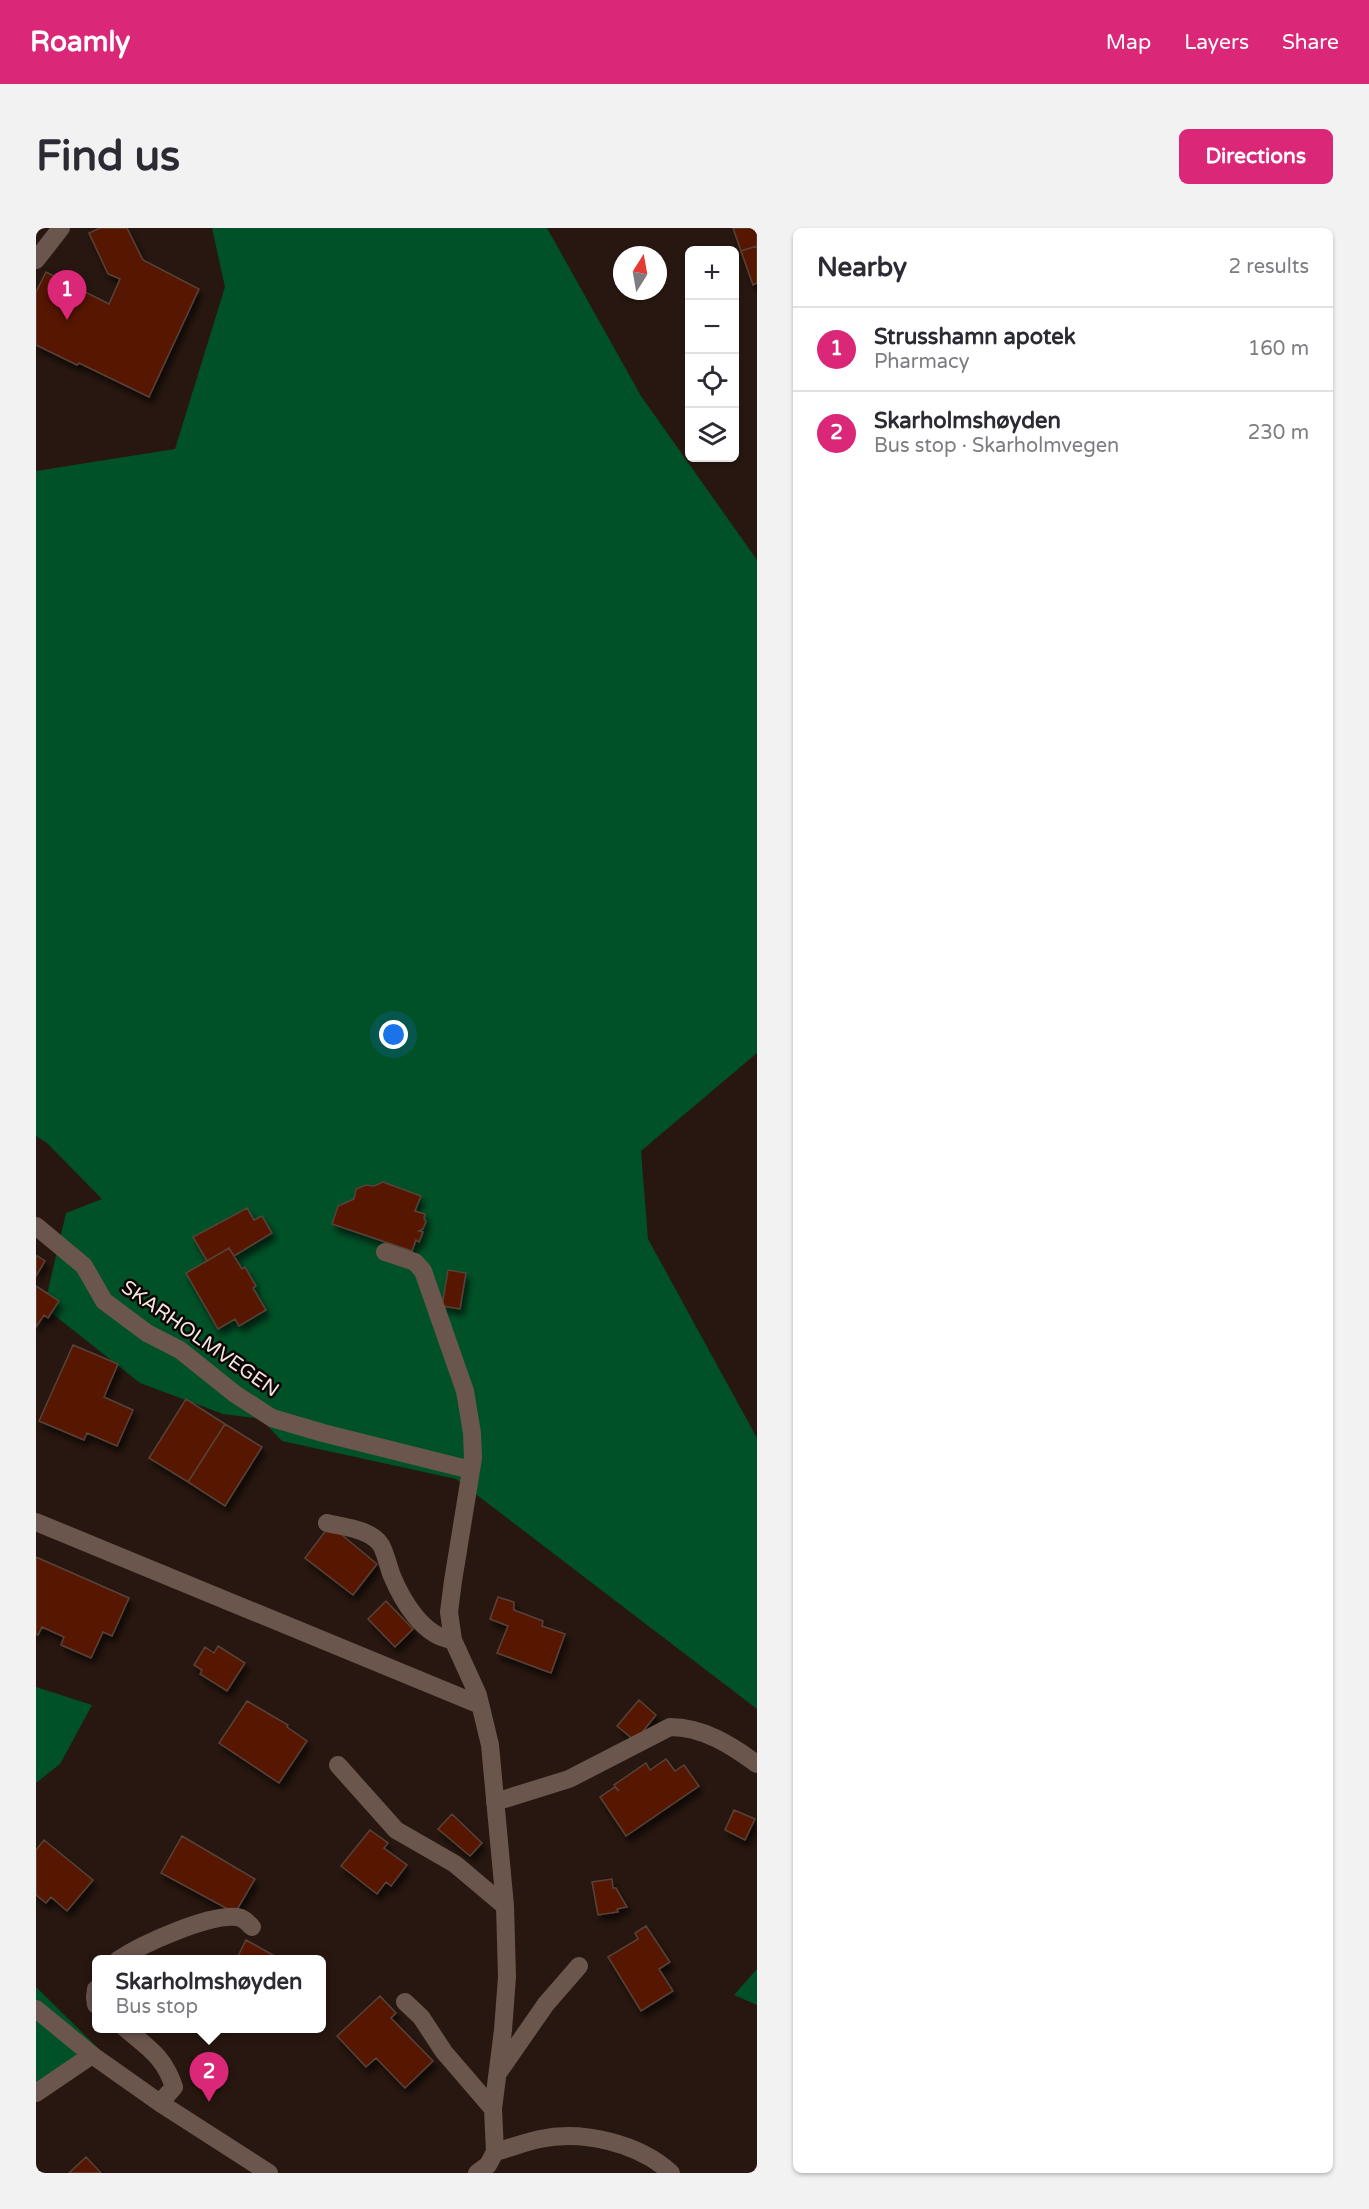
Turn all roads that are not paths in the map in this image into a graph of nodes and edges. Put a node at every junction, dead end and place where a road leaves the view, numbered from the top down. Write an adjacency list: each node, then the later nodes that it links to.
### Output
1 (61, 228): 2 (street)
2 (36, 260)
3 (36, 1227): 5 (street, SKARHOLMVEGEN)
4 (385, 1252): 5 (street)
5 (471, 1470): 8 (street)
6 (36, 1522): 9 (street)
7 (327, 1523): 8 (street)
8 (453, 1640): 9 (street)
9 (480, 1705): 12 (street)
10 (757, 1764): 12 (street)
11 (338, 1765): 13 (street)
12 (495, 1802): 13 (street)
13 (505, 1906): 21 (street)
14 (252, 1927): 15 (street)
15 (124, 1955)
16 (579, 1966): 21 (street)
17 (405, 2002): 24 (street)
18 (36, 2009): 20 (street)
19 (130, 2033): 23 (street)
20 (92, 2055): 22 (street); 23 (street)
21 (497, 2074): 24 (street)
22 (36, 2093)
23 (160, 2103): 26 (street)
24 (493, 2109): 25 (street)
25 (495, 2152): 27 (street); 28 (street)
26 (269, 2173)
27 (477, 2173)
28 (671, 2173)

